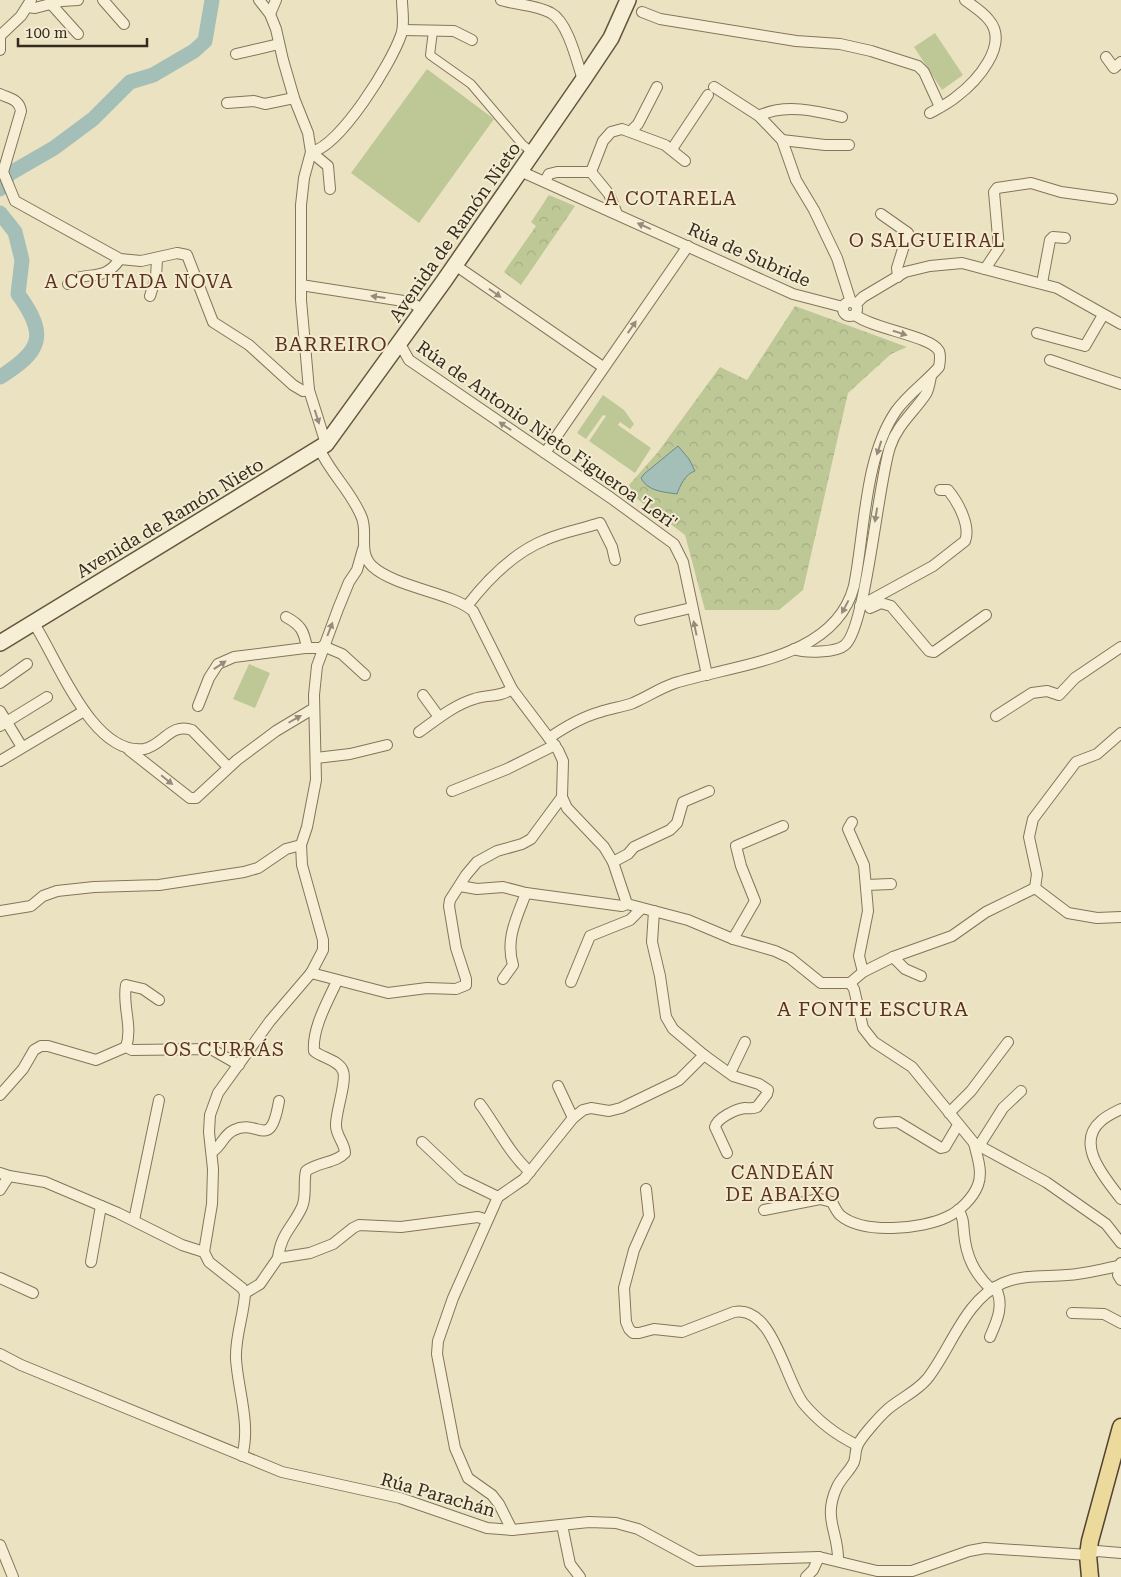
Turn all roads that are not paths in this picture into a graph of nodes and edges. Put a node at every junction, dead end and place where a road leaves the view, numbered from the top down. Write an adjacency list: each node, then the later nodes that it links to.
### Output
1 (78, 0): 10 (street)
2 (103, 0): 13 (street)
3 (259, 0): 12 (street)
4 (276, 0): 12 (street)
5 (402, 0): 14 (street)
6 (501, 0): 24 (street)
7 (628, 0): 24 (main road, Avenida de Ramón Nieto)
8 (966, 0): 29 (street)
9 (29, 3): 10 (street); 17 (street)
10 (51, 4): 16 (street)
11 (642, 12): 29 (street)
12 (270, 14): 19 (street)
13 (124, 24)
14 (402, 30): 15 (street); 37 (street)
15 (433, 30): 18 (street); 38 (street)
16 (78, 34)
17 (0, 36): 20 (street)
18 (472, 40)
19 (279, 44): 21 (street); 27 (street)
20 (0, 50)
21 (236, 54)
22 (1106, 57): 23 (street)
23 (1121, 62)
24 (583, 80): 38 (main road, Avenida de Ramón Nieto)
25 (656, 87): 33 (street)
26 (0, 94): 50 (street)
27 (294, 98): 28 (street); 37 (street)
28 (227, 103)
29 (940, 107): 30 (street)
30 (930, 113)
31 (759, 116): 32 (street); 34 (street); 36 (street)
32 (842, 117)
33 (631, 131): 36 (street); 41 (street)
34 (782, 140): 35 (street); 58 (street)
35 (849, 145)
36 (672, 149): 39 (street)
37 (311, 152): 43 (street); 56 (street)
38 (533, 152): 40 (main road, Avenida de Ramón Nieto)
39 (685, 161)
40 (520, 171): 42 (street, Rúa de Subride); 51 (main road, Avenida de Ramón Nieto)
41 (591, 172): 42 (street); 45 (street)
42 (544, 182): 45 (street, Rúa de Subride)
43 (330, 189)
44 (1112, 199): 52 (street)
45 (617, 214): 48 (street, Rúa de Subride, one-way to 45)
46 (881, 214): 53 (street)
47 (1066, 238): 54 (street)
48 (688, 246): 58 (street, Rúa de Subride); 65 (street, one-way to 48)
49 (156, 258): 50 (street); 57 (street); 68 (street)
50 (120, 259): 55 (street)
51 (455, 265): 59 (main road, Avenida de Ramón Nieto); 65 (street, one-way to 65)
52 (985, 269): 53 (street); 54 (street)
53 (898, 277): 58 (street)
54 (1042, 283): 60 (street)
55 (68, 284)
56 (301, 285): 59 (street, one-way to 56); 68 (street)
57 (150, 296)
58 (851, 307): 66 (street, one-way to 66)
59 (424, 310): 63 (main road, Avenida de Ramón Nieto)
60 (1104, 315): 61 (street); 62 (street)
61 (1121, 324)
62 (1037, 333)
63 (400, 344): 69 (main road, Avenida de Ramón Nieto); 70 (street, Rúa de Antonio Nieto Figueroa 'Leri', one-way to 63)
64 (1050, 360): 67 (street)
65 (603, 367): 70 (street)
66 (931, 376): 78 (street, one-way to 78); 87 (street, one-way to 87)
67 (1121, 384)
68 (309, 390): 69 (street, one-way to 69)
69 (323, 447): 72 (street); 82 (main road, Avenida de Ramón Nieto)
70 (545, 453): 77 (street, Rúa de Antonio Nieto Figueroa 'Leri')
71 (940, 490): 78 (street)
72 (363, 548): 74 (street); 75 (street)
73 (615, 560): 76 (street)
74 (373, 566): 75 (street); 76 (street)
75 (357, 570): 84 (street, one-way to 75)
76 (467, 606): 92 (street)
77 (691, 608): 81 (street); 90 (street, Rúa de Antonio Nieto Figueroa 'Leri', one-way to 77)
78 (859, 610): 79 (street); 87 (street)
79 (986, 615)
80 (286, 617): 86 (street)
81 (640, 620)
82 (33, 622): 83 (main road, Avenida de Ramón Nieto); 97 (street)
83 (0, 643)
84 (323, 647): 86 (street); 89 (street); 98 (street)
85 (1121, 647): 99 (street)
86 (307, 648): 95 (street, one-way to 86)
87 (794, 649): 90 (street)
88 (27, 664): 91 (street)
89 (365, 675)
90 (707, 675): 104 (street)
91 (0, 683)
92 (512, 690): 100 (street); 104 (street)
93 (423, 695): 100 (street)
94 (47, 698): 101 (street)
95 (198, 706)
96 (0, 711): 101 (street)
97 (84, 711): 107 (street); 108 (street)
98 (314, 711): 109 (street); 112 (street, one-way to 98)
99 (996, 716)
100 (439, 717): 102 (street)
101 (3, 724): 107 (street)
102 (419, 732)
103 (1121, 733): 123 (street)
104 (552, 741): 113 (street); 115 (street)
105 (387, 745): 109 (street)
106 (151, 746): 108 (street); 111 (street); 112 (street)
107 (22, 747): 110 (street)
108 (129, 750): 111 (street)
109 (316, 758): 118 (street)
110 (0, 761)
111 (150, 766): 112 (street, one-way to 112)
112 (228, 767)
113 (452, 791)
114 (709, 791): 119 (street)
115 (562, 797): 119 (street); 122 (street)
116 (852, 822): 121 (street)
117 (783, 826): 130 (street)
118 (301, 845): 127 (street); 133 (street)
119 (613, 862): 125 (street)
120 (891, 884): 121 (street)
121 (866, 885): 132 (street)
122 (460, 886): 124 (street); 136 (street)
123 (1036, 888): 129 (street); 131 (street)
124 (526, 893): 125 (street); 135 (street)
125 (627, 904): 126 (street)
126 (641, 909): 128 (street); 137 (street)
127 (0, 911)
128 (654, 911): 130 (street); 143 (street)
129 (1121, 917)
130 (733, 939): 138 (street)
131 (893, 958): 132 (street); 134 (street)
132 (863, 972): 138 (street)
133 (311, 973): 136 (street); 144 (street)
134 (921, 976)
135 (503, 979)
136 (337, 980): 174 (street)
137 (571, 982)
138 (850, 983): 153 (street)
139 (159, 1000): 142 (street)
140 (745, 1042): 145 (street)
141 (1008, 1042): 153 (street)
142 (126, 1047): 144 (street); 148 (street)
143 (704, 1055): 145 (street); 154 (street)
144 (239, 1065): 159 (street)
145 (730, 1073): 160 (street)
146 (558, 1086): 154 (street)
147 (1021, 1091): 158 (street)
148 (0, 1095)
149 (159, 1100): 170 (street)
150 (279, 1101): 159 (street)
151 (480, 1104): 161 (street)
152 (1121, 1109): 166 (street)
153 (948, 1112): 156 (street)
154 (573, 1118): 161 (street)
155 (880, 1123): 156 (street)
156 (958, 1125): 158 (street)
157 (422, 1142): 165 (street)
158 (977, 1145): 169 (street); 172 (street)
159 (212, 1152): 173 (street)
160 (727, 1153)
161 (530, 1172): 165 (street)
162 (4, 1174): 164 (street); 167 (street)
163 (646, 1189): 187 (street)
164 (0, 1190)
165 (498, 1198): 171 (street)
166 (1121, 1199)
167 (101, 1206): 170 (street); 175 (street)
168 (764, 1210): 169 (street)
169 (958, 1210): 179 (street)
170 (134, 1220): 173 (street)
171 (487, 1220): 174 (street); 190 (street)
172 (1121, 1243)
173 (204, 1252): 180 (street)
174 (278, 1258): 180 (street)
175 (91, 1262)
176 (1120, 1264): 178 (street); 179 (street)
177 (0, 1278): 181 (street)
178 (1121, 1280)
179 (993, 1288): 184 (street); 187 (street)
180 (245, 1293): 188 (street)
181 (33, 1294)
182 (1072, 1313): 183 (street)
183 (1121, 1323)
184 (990, 1337)
185 (0, 1354): 188 (street, Rúa Parachán)
186 (1121, 1427): 193 (main road)
187 (857, 1445): 195 (street)
188 (242, 1456): 190 (street, Rúa Parachán)
189 (562, 1525): 190 (street, Rúa Parachán); 194 (street, Rúa Parachán); 198 (street)
190 (512, 1530)
191 (0, 1545): 197 (street)
192 (1121, 1553): 193 (street, Rúa Parachán)
193 (1088, 1555): 196 (street, Rúa Parachán); 200 (main road)
194 (819, 1557): 195 (street, Rúa Parachán); 199 (street)
195 (838, 1561): 196 (street, Rúa Parachán)
196 (862, 1572)
197 (13, 1577)
198 (580, 1577)
199 (806, 1577)
200 (1090, 1577)

